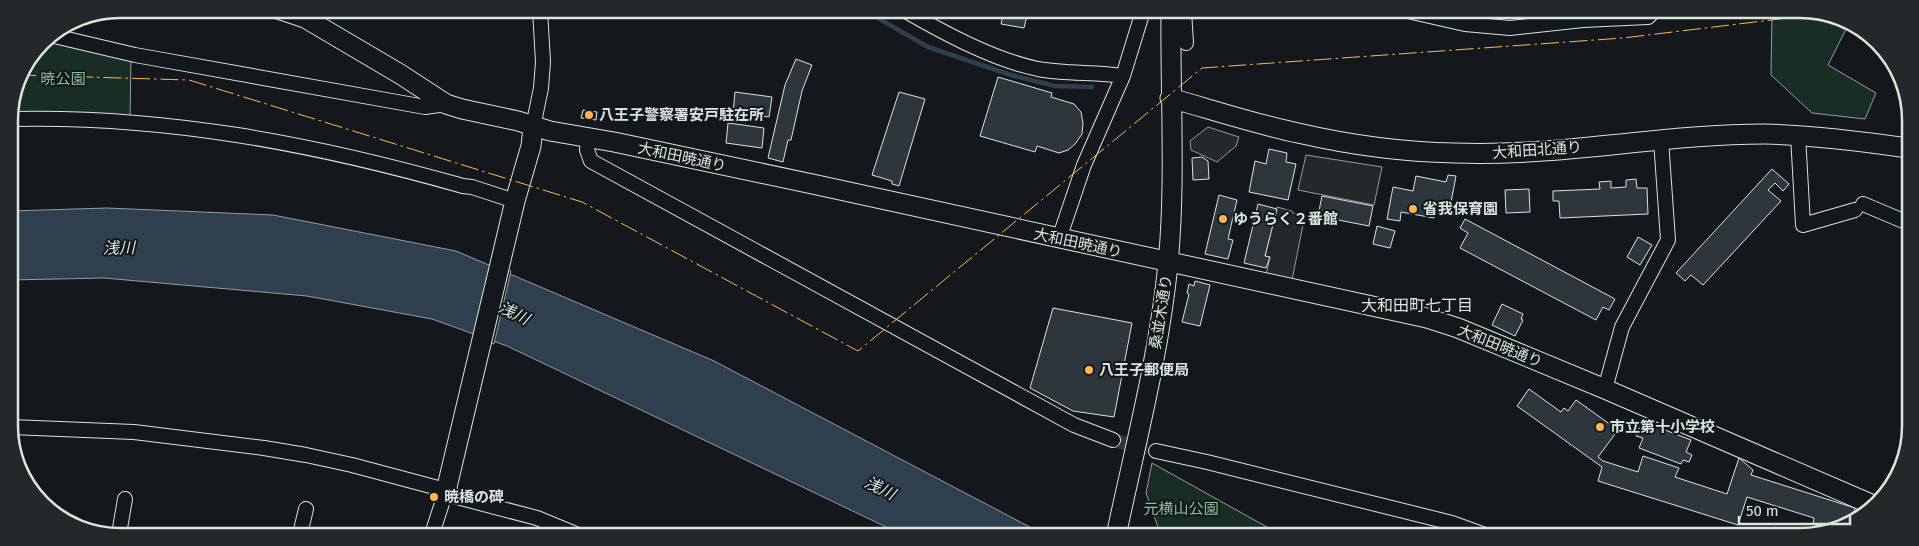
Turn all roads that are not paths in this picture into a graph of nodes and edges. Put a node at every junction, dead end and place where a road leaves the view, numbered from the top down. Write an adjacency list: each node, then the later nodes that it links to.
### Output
1 (305, 18): 13 (street, 大和田暁通り)
2 (540, 18): 15 (street)
3 (918, 18): 11 (street)
4 (1141, 18): 11 (street)
5 (1171, 18): 12 (street, 桑並木通り)
6 (1184, 18): 10 (street)
7 (1454, 18): 8 (street)
8 (1626, 18)
9 (60, 37): 13 (street)
10 (1186, 43)
11 (1123, 76): 22 (street)
12 (1170, 98): 18 (street, 大和田北通り); 23 (street, 桑並木通り)
13 (446, 104): 15 (street, 大和田暁通り)
14 (18, 119): 20 (street)
15 (534, 127): 17 (street, 大和田暁通り); 20 (street)
16 (1798, 135): 18 (street, 大和田北通り); 19 (street, 大和田北通り); 21 (street)
17 (588, 139): 22 (street, 大和田暁通り); 26 (street)
18 (1661, 140): 24 (street)
19 (1902, 147)
20 (514, 207): 28 (street)
21 (1902, 221)
22 (1059, 239): 23 (street, 大和田暁通り)
23 (1168, 262): 24 (street, 大和田暁通り); 36 (street, 桑並木通り)
24 (1605, 389): 30 (street, 大和田暁通り)
25 (18, 427): 28 (street)
26 (1114, 440)
27 (1156, 451): 37 (street)
28 (447, 485): 34 (street); 35 (street)
29 (125, 499): 32 (street)
30 (1867, 503)
31 (306, 509): 33 (street)
32 (120, 528)
33 (301, 528)
34 (434, 528)
35 (562, 528)
36 (1118, 528)
37 (1466, 528)

